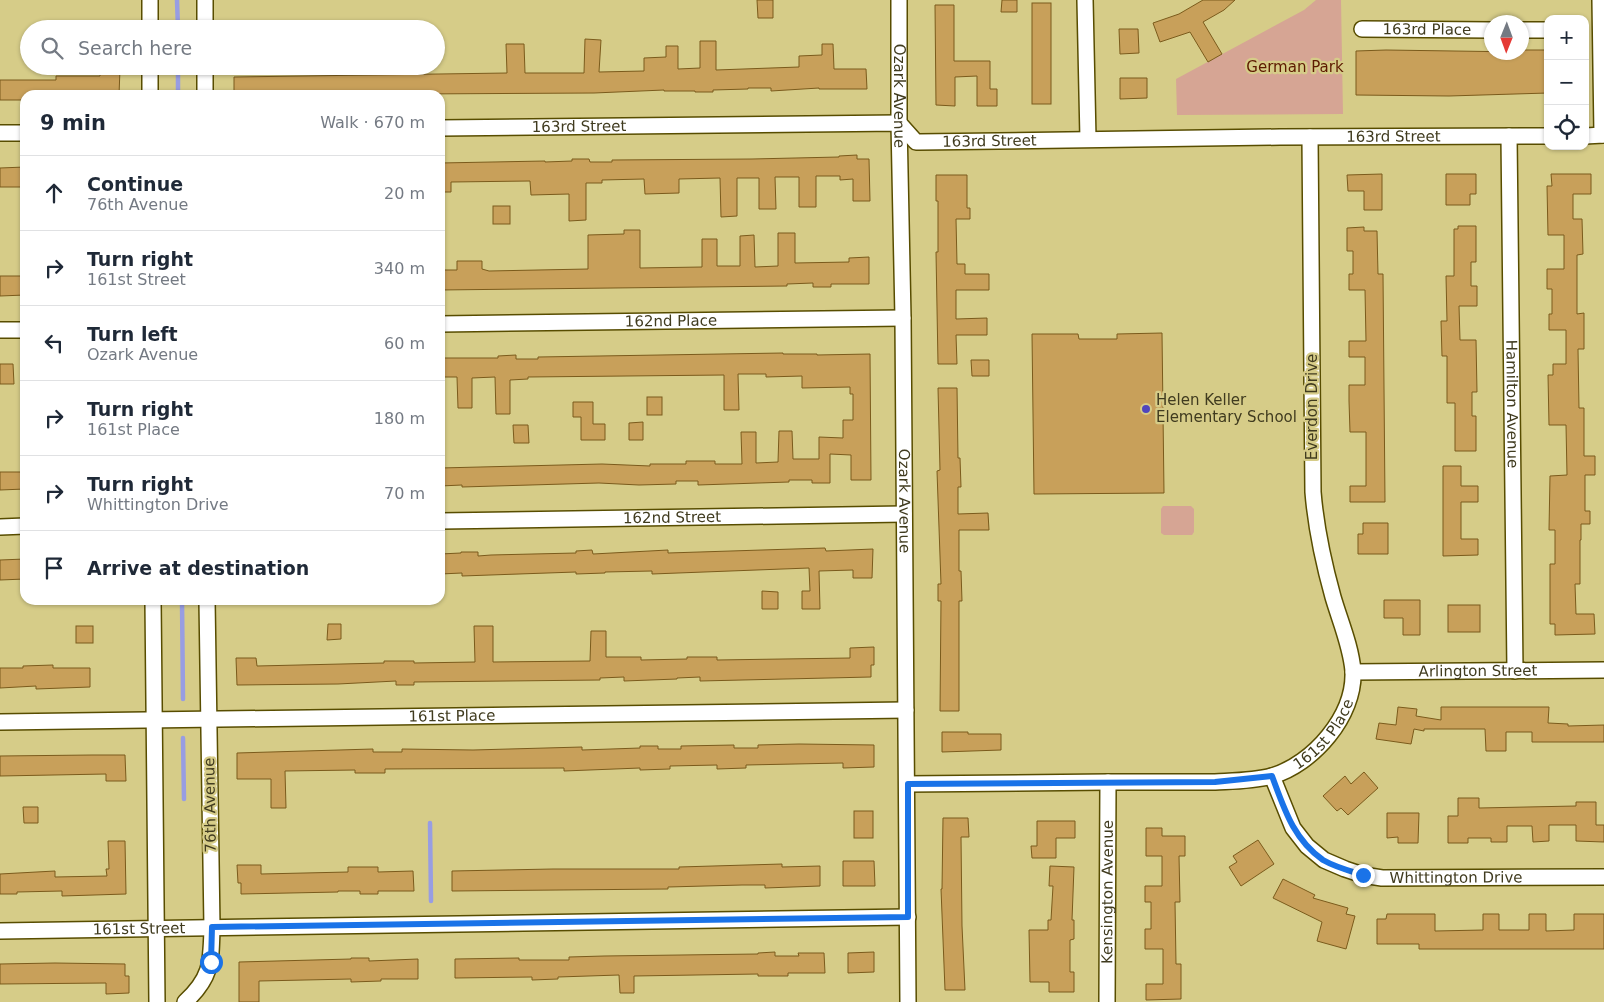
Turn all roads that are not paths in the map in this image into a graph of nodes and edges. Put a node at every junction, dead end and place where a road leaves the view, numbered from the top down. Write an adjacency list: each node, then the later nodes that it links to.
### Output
1 (150, 0): 6 (street)
2 (205, 0): 7 (street)
3 (898, 0): 17 (street, Ozark Avenue)
4 (1084, 0): 26 (street)
5 (1600, 0): 12 (street)
6 (150, 20)
7 (205, 20)
8 (1362, 29): 9 (street, 163rd Place)
9 (1484, 30)
10 (1529, 30): 11 (street)
11 (1544, 30)
12 (1596, 30): 24 (street)
13 (150, 75): 15 (street)
14 (205, 75): 16 (street)
15 (150, 90)
16 (205, 90)
17 (899, 123): 18 (street, 163rd Street); 26 (street, 163rd Street); 27 (street, Ozark Avenue)
18 (445, 128)
19 (20, 133): 20 (street)
20 (0, 134)
21 (1509, 136): 22 (street, 163rd Street); 25 (street, 163rd Street); 38 (street, Hamilton Avenue)
22 (1544, 136)
23 (1589, 136): 24 (street)
24 (1603, 136)
25 (1310, 137): 26 (street, 163rd Street); 39 (street, Everdon Drive)
26 (1088, 139)
27 (903, 318): 28 (street, 162nd Place); 31 (street, Ozark Avenue)
28 (445, 324)
29 (0, 330): 30 (street)
30 (20, 330)
31 (904, 514): 32 (street, 162nd Street); 40 (street, Ozark Avenue)
32 (445, 521)
33 (0, 526): 34 (street)
34 (20, 526)
35 (153, 605): 41 (street)
36 (207, 605): 42 (street, 76th Avenue)
37 (1604, 670): 38 (street, Arlington Street)
38 (1515, 671): 39 (street, Arlington Street)
39 (1353, 672): 44 (street, 161st Place)
40 (906, 710): 42 (street, 161st Place); 46 (street, Ozark Avenue)
41 (153, 720): 42 (street, 161st Place); 43 (street, 161st Place); 50 (street)
42 (209, 720): 49 (street, 76th Avenue)
43 (0, 722)
44 (1272, 776): 45 (street, 161st Place); 47 (street, Whittington Drive)
45 (1108, 782): 46 (street, 161st Place); 55 (street, Kensington Avenue)
46 (908, 784): 48 (street, Ozark Avenue)
47 (1604, 878)
48 (908, 917): 49 (street, 161st Street); 54 (street, Ozark Avenue)
49 (212, 927): 50 (street, 161st Street); 53 (street, 76th Avenue)
50 (156, 928): 51 (street, 161st Street); 52 (street)
51 (0, 930)
52 (157, 1002)
53 (186, 1002)
54 (908, 1002)
55 (1107, 1002)

